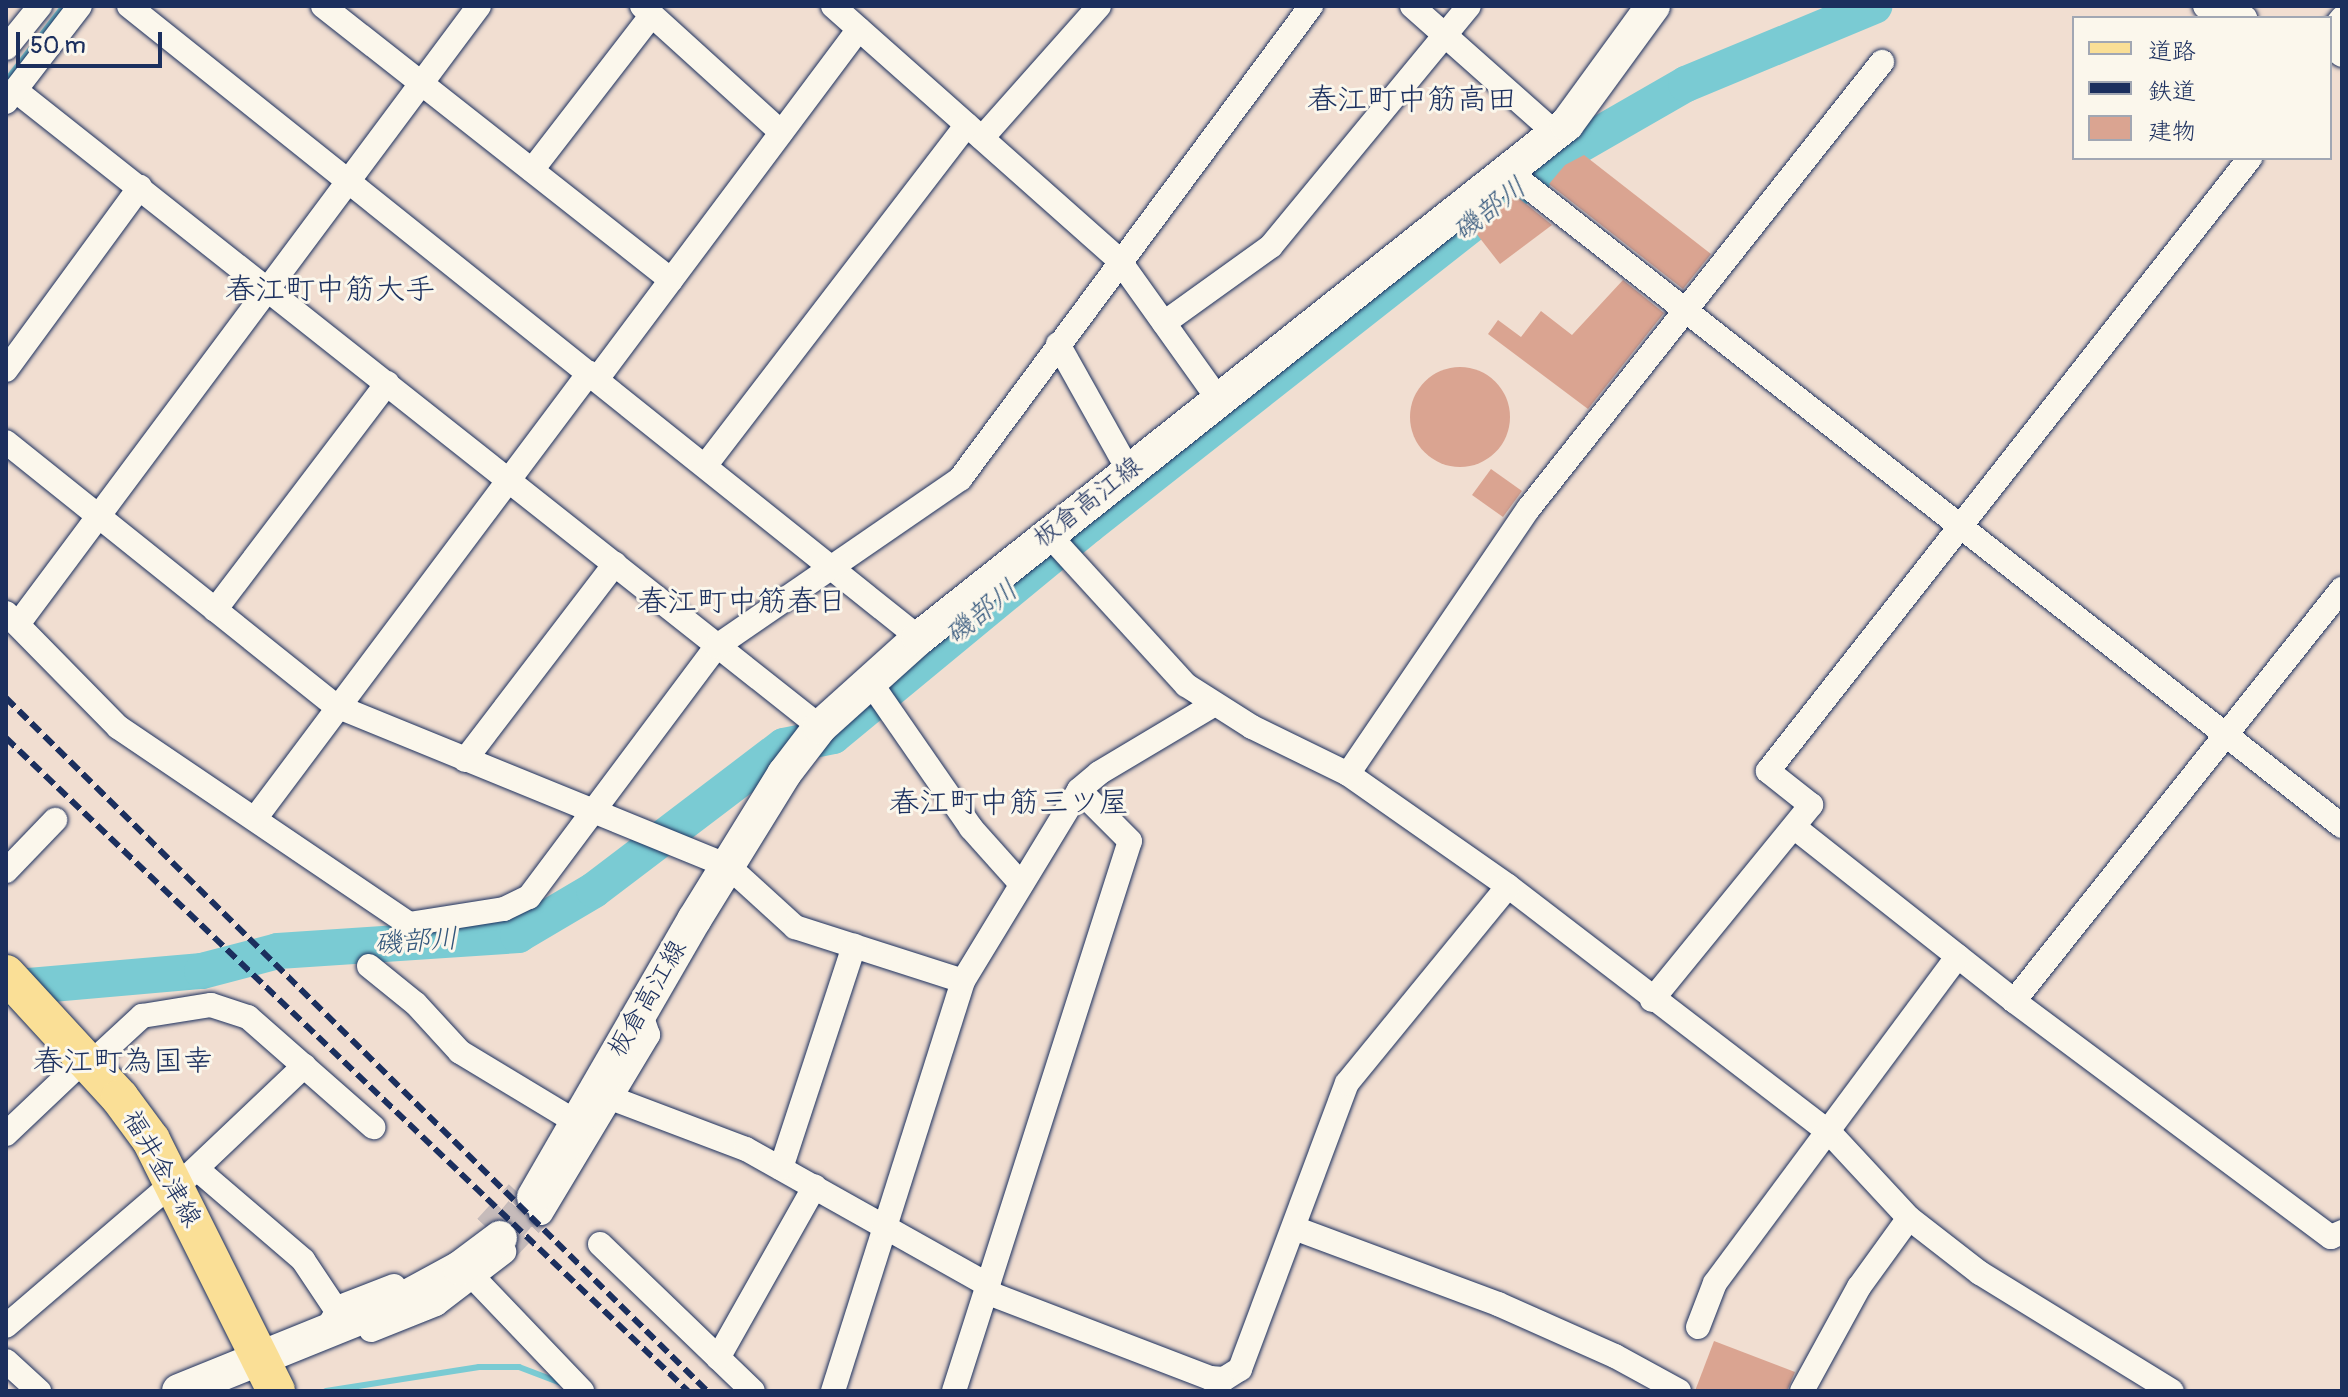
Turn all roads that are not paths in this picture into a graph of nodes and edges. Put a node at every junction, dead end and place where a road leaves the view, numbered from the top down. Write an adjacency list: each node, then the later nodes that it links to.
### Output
1 (40, 6): 17 (street)
2 (80, 6): 21 (street)
3 (129, 6): 28 (street)
4 (323, 6): 20 (street)
5 (479, 6): 20 (street)
6 (1099, 6): 22 (street)
7 (1311, 6): 30 (street)
8 (1412, 6): 16 (street)
9 (1469, 6): 16 (street)
10 (1653, 6): 24 (main road, 板倉高江線)
11 (2205, 6): 14 (street)
12 (647, 10): 23 (street); 26 (street)
13 (852, 16): 22 (street); 23 (street)
14 (2238, 16)
15 (2342, 18): 18 (street)
16 (1445, 35): 24 (street); 34 (street)
17 (6, 48)
18 (2334, 48)
19 (1882, 62): 33 (street)
20 (422, 83): 26 (street); 28 (street)
21 (11, 96): 29 (street)
22 (975, 131): 30 (street); 41 (street)
23 (781, 132): 31 (street)
24 (1555, 133): 27 (main road, 板倉高江線)
25 (2248, 160): 45 (street)
26 (532, 170): 31 (street)
27 (1508, 171): 33 (street); 39 (main road, 板倉高江線)
28 (347, 182): 32 (street); 37 (street)
29 (140, 187): 32 (street); 36 (street)
30 (1119, 260): 34 (street); 35 (street)
31 (671, 280): 37 (street)
32 (266, 286): 38 (street); 44 (street)
33 (1685, 312): 45 (street); 60 (street)
34 (1164, 323): 39 (street)
35 (1058, 344): 42 (street); 48 (street)
36 (6, 370)
37 (593, 376): 41 (street); 43 (street)
38 (387, 383): 43 (street); 50 (street)
39 (1219, 400): 42 (main road, 板倉高江線)
40 (6, 442): 44 (street)
41 (705, 466): 48 (street)
42 (1129, 471): 46 (main road, 板倉高江線)
43 (506, 479): 47 (street); 56 (street)
44 (97, 517): 50 (street); 51 (street)
45 (1959, 526): 58 (street); 66 (street)
46 (1049, 535): 52 (main road, 板倉高江線); 55 (street)
47 (615, 564): 53 (street); 59 (street)
48 (831, 568): 52 (street); 53 (street)
49 (2342, 589): 58 (street)
50 (215, 610): 56 (street)
51 (12, 618): 63 (street)
52 (919, 638): 54 (main road, 板倉高江線)
53 (717, 646): 57 (street); 62 (street)
54 (868, 679): 57 (main road, 板倉高江線); 69 (street)
55 (1213, 705): 60 (street); 61 (street)
56 (336, 706): 59 (street); 63 (street)
57 (820, 727): 67 (main road, 板倉高江線)
58 (2228, 736): 65 (street); 77 (street)
59 (465, 760): 62 (street)
60 (1348, 774): 70 (street)
61 (1079, 790): 69 (street); 97 (street)
62 (591, 808): 63 (street); 67 (street)
63 (257, 816)
64 (55, 820): 68 (street)
65 (2342, 826)
66 (1794, 827): 72 (street); 76 (street)
67 (728, 866): 71 (street); 78 (main road, 板倉高江線)
68 (6, 871)
69 (1021, 884): 75 (street)
70 (1508, 886): 76 (street); 92 (street)
71 (854, 946): 75 (street); 86 (street)
72 (1958, 956): 77 (street); 84 (street)
73 (369, 966): 82 (street)
74 (6, 974): 79 (main road, 福井金津線)
75 (963, 981): 91 (street)
76 (1652, 1000): 84 (street)
77 (2014, 1001): 93 (street)
78 (643, 1008): 81 (street); 82 (street); 89 (main road, 板倉高江線)
79 (88, 1062): 80 (street); 85 (street); 87 (main road, 福井金津線)
80 (304, 1066): 83 (street); 87 (street)
81 (611, 1098): 86 (street); 89 (street)
82 (566, 1116): 89 (street)
83 (373, 1127)
84 (1829, 1132): 90 (street); 100 (street)
85 (6, 1134)
86 (781, 1168): 88 (street)
87 (182, 1179): 98 (street); 99 (street); 101 (main road, 福井金津線)
88 (815, 1186): 91 (street); 102 (street)
89 (531, 1201)
90 (1909, 1218): 112 (street); 113 (street)
91 (886, 1225): 97 (street); 109 (street)
92 (1294, 1228): 97 (street); 111 (street)
93 (2342, 1232)
94 (497, 1239): 96 (street); 98 (main road)
95 (600, 1244): 102 (street)
96 (475, 1279): 98 (street); 107 (street)
97 (987, 1288): 110 (street)
98 (329, 1321): 101 (main road)
99 (6, 1326)
100 (1698, 1327)
101 (259, 1355): 105 (main road); 106 (main road, 福井金津線)
102 (718, 1358): 108 (street)
103 (6, 1361): 104 (street)
104 (39, 1391)
105 (179, 1391)
106 (276, 1391)
107 (582, 1391)
108 (753, 1391)
109 (833, 1391)
110 (954, 1391)
111 (1679, 1391)
112 (1802, 1391)
113 (2172, 1391)

